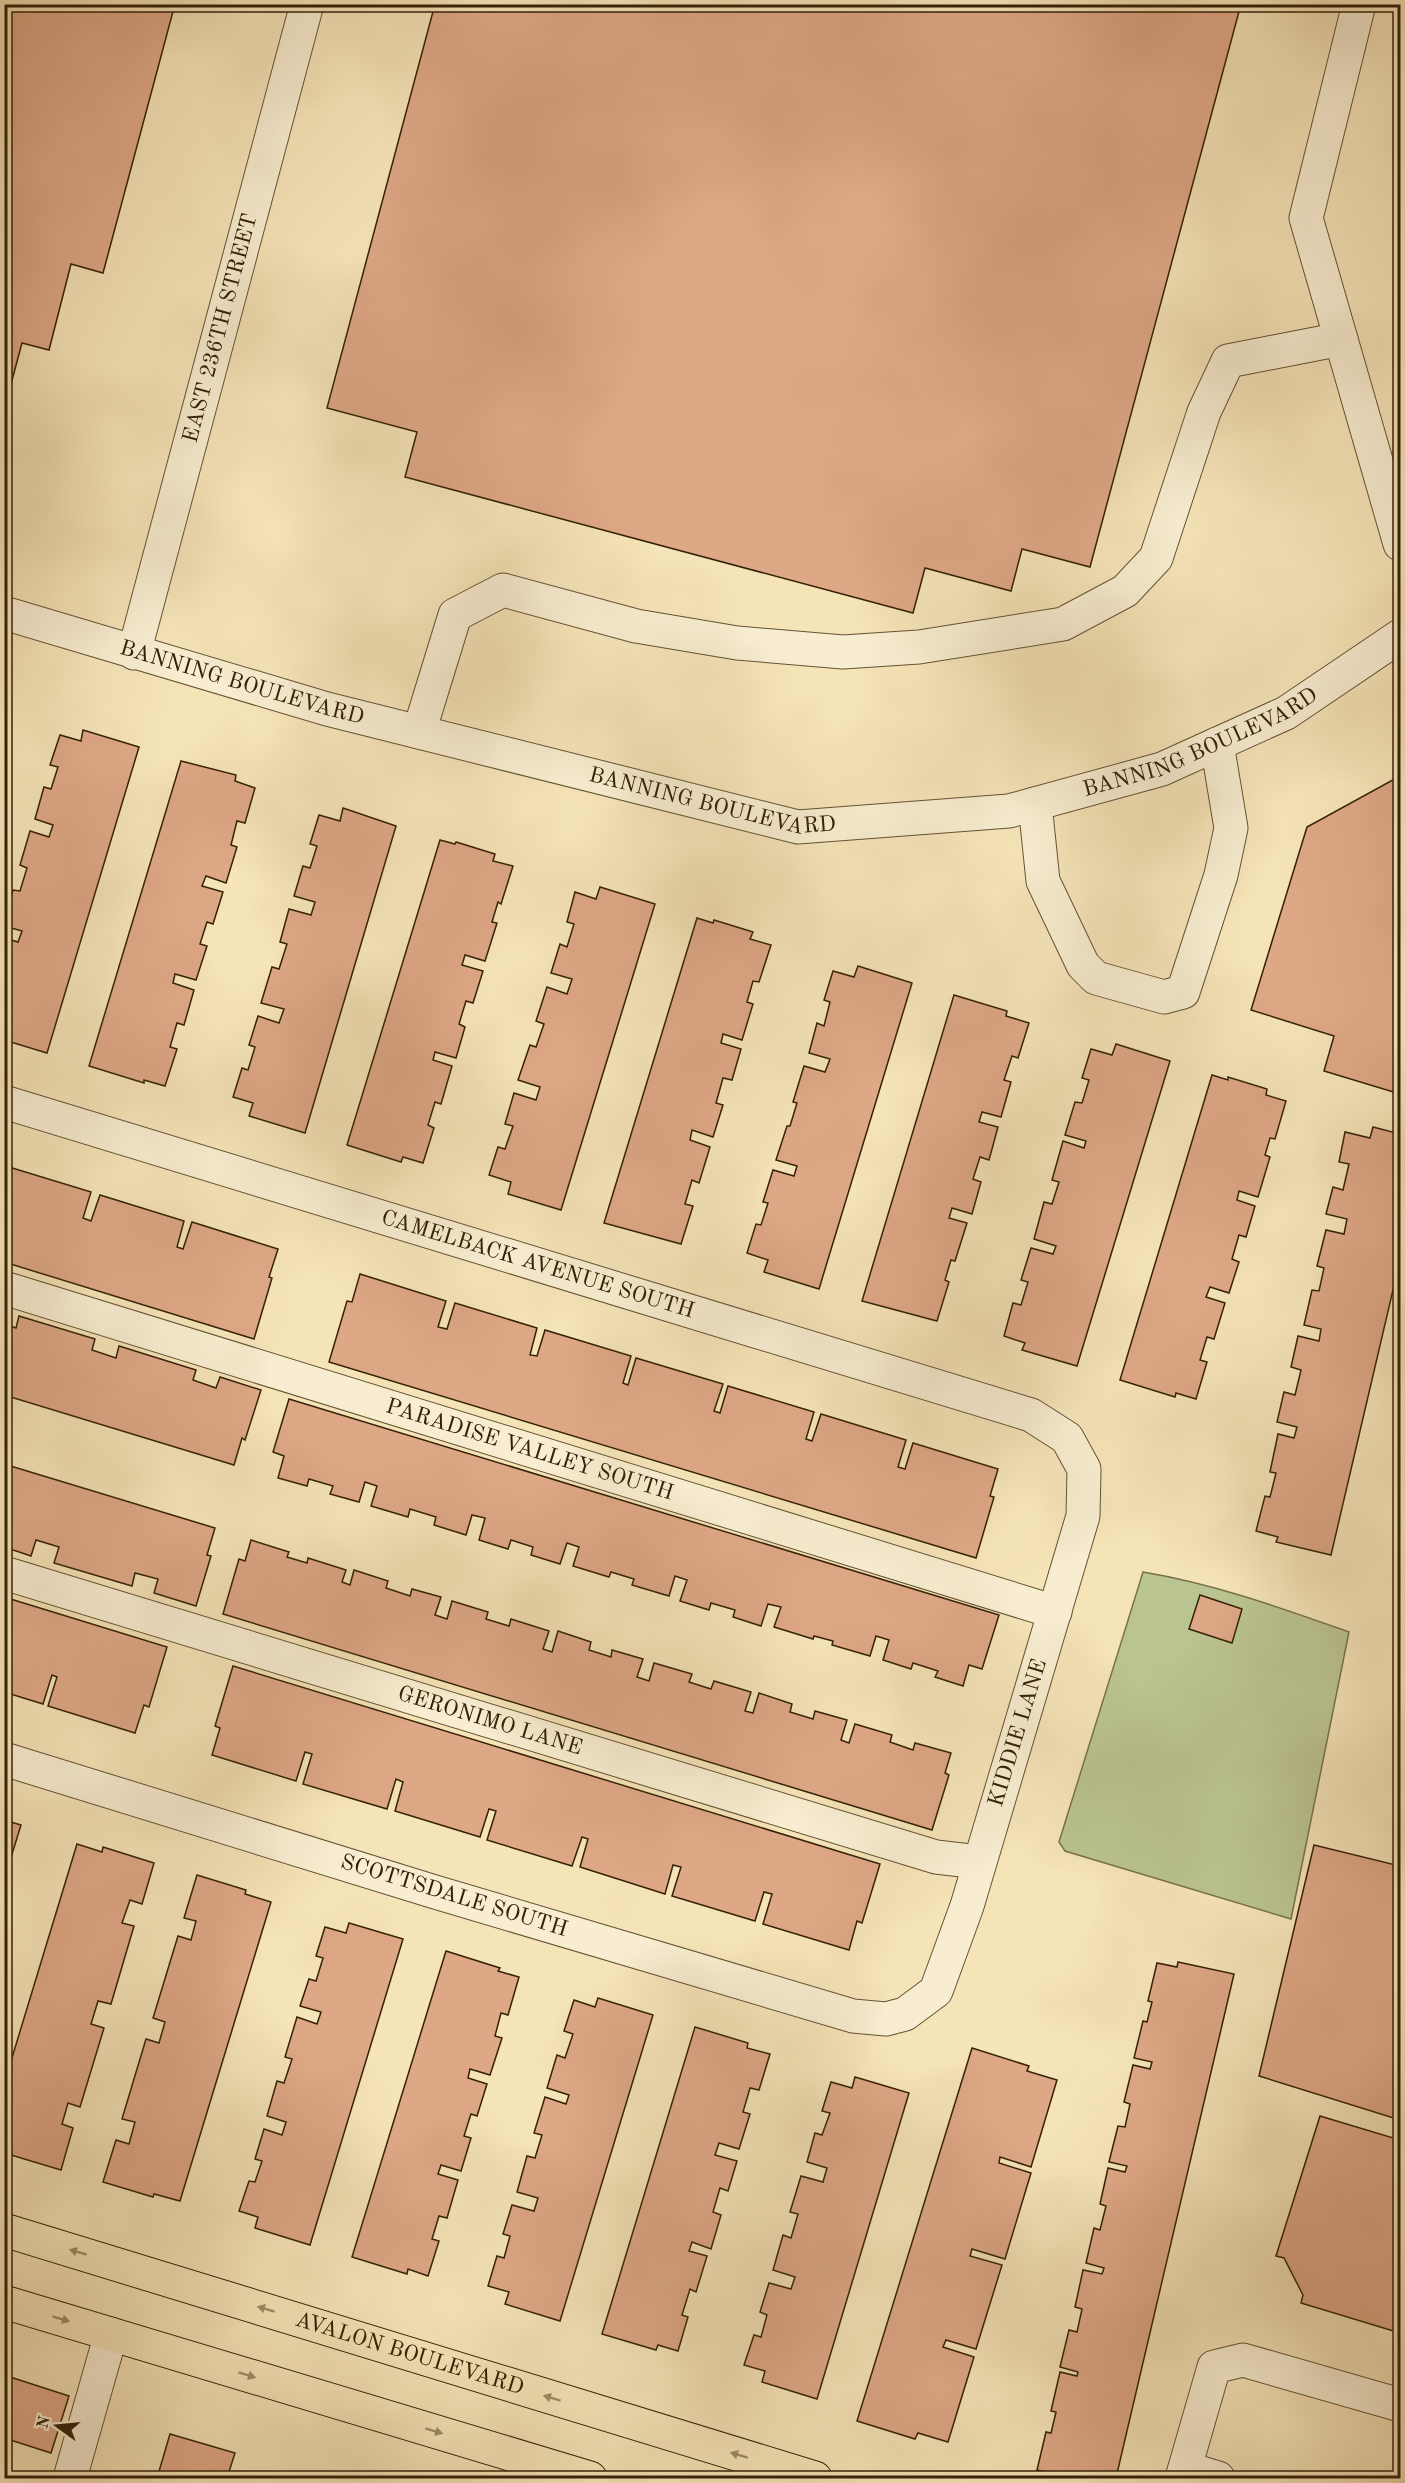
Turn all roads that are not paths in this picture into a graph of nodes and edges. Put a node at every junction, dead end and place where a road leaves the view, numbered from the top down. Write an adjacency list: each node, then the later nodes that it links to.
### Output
1 (307, 4): 7 (street, EAST 236TH STREET)
2 (1359, 4): 3 (street)
3 (1341, 339): 4 (street); 8 (street)
4 (1401, 543)
5 (4, 613): 7 (street, BANNING BOULEVARD)
6 (1401, 636): 9 (street, BANNING BOULEVARD)
7 (134, 653): 8 (street, BANNING BOULEVARD)
8 (419, 732): 10 (street, BANNING BOULEVARD)
9 (1217, 744): 10 (street, BANNING BOULEVARD); 10 (street)
10 (1035, 804)
11 (4, 1102): 13 (street, CAMELBACK AVENUE SOUTH)
12 (4, 1288): 15 (street, PARADISE VALLEY SOUTH)
13 (1067, 1438): 15 (street, KIDDIE LANE)
14 (4, 1573): 17 (street, GERONIMO LANE)
15 (1055, 1612): 17 (street, KIDDIE LANE)
16 (4, 1759): 18 (street, SCOTTSDALE SOUTH)
17 (979, 1862): 18 (street, KIDDIE LANE)
18 (905, 2014)
19 (4, 2230): 26 (main road, AVALON BOULEVARD, one-way to 19)
20 (4, 2302): 21 (main road, one-way to 21)
21 (111, 2334): 24 (street); 25 (main road, one-way to 25)
22 (1401, 2405): 23 (street)
23 (1184, 2473): 27 (street)
24 (70, 2478)
25 (590, 2478)
26 (815, 2478)
27 (1218, 2478)

